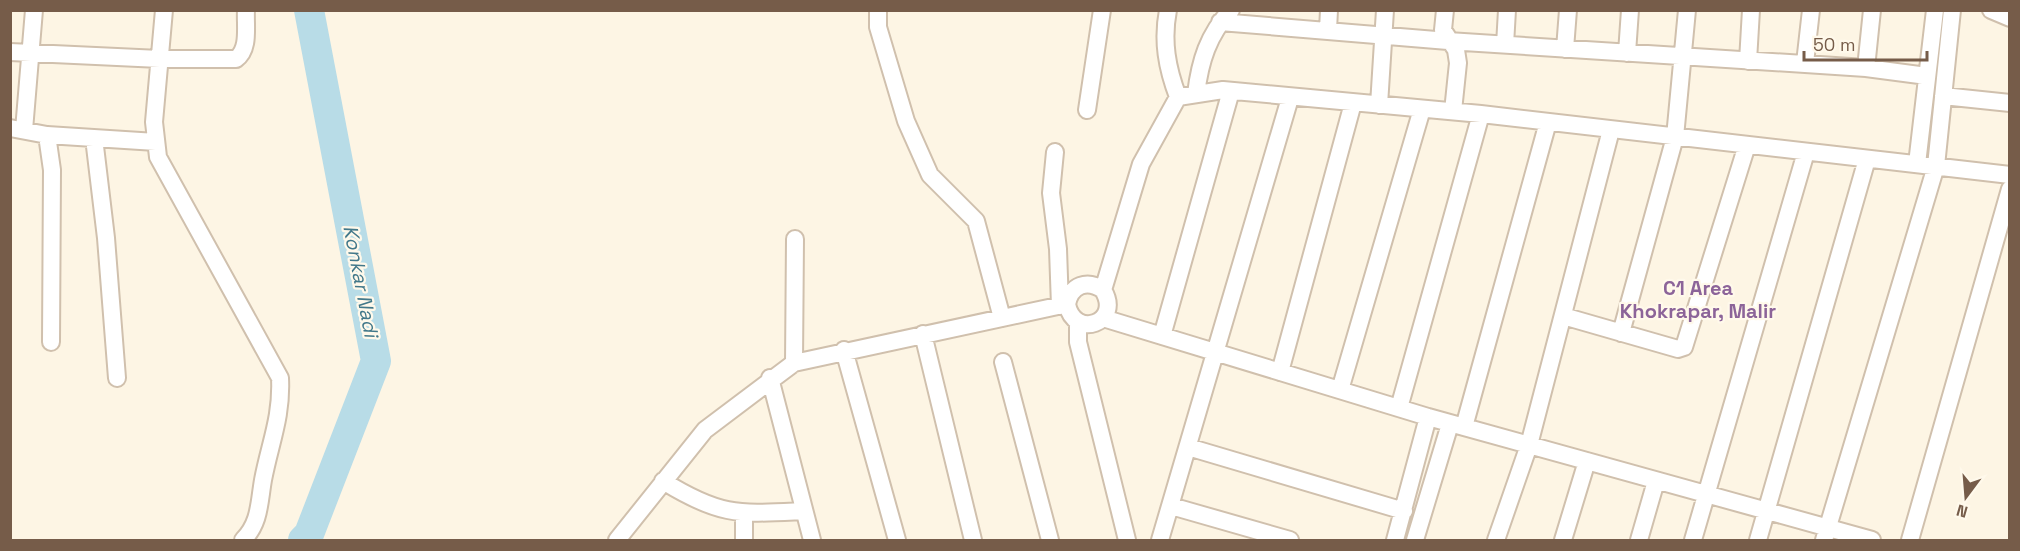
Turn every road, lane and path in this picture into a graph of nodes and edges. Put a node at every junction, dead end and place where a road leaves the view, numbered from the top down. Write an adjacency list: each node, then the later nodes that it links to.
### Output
1 (34, 10): 29 (street)
2 (164, 10): 31 (street)
3 (246, 10): 31 (street)
4 (878, 10): 67 (street)
5 (1102, 10): 45 (street)
6 (1168, 10): 39 (street)
7 (1329, 10): 22 (street)
8 (1385, 10): 23 (street)
9 (1445, 10): 24 (street)
10 (1507, 10): 25 (street)
11 (1568, 10): 26 (street)
12 (1630, 10): 28 (street)
13 (1687, 10): 30 (street)
14 (1751, 10): 32 (street)
15 (1811, 10): 33 (street)
16 (1872, 10): 34 (street)
17 (1935, 10): 35 (street)
18 (1952, 10): 38 (street)
19 (1991, 10): 21 (street)
20 (1226, 16): 22 (street); 37 (street)
21 (2010, 18)
22 (1328, 30): 23 (street)
23 (1383, 35): 24 (street); 43 (street)
24 (1448, 41): 25 (street); 46 (street)
25 (1505, 45): 26 (street)
26 (1565, 49): 28 (street)
27 (10, 52): 29 (street)
28 (1627, 53): 30 (street)
29 (31, 54): 31 (street); 49 (street)
30 (1682, 56): 32 (street); 52 (street)
31 (160, 60): 54 (street)
32 (1748, 61): 33 (street)
33 (1805, 63): 34 (street)
34 (1866, 68): 35 (street)
35 (1927, 76): 59 (street)
36 (1231, 91): 37 (street); 40 (street); 72 (street)
37 (1196, 94): 39 (street)
38 (1943, 96): 42 (street); 60 (street)
39 (1178, 97): 64 (street)
40 (1290, 98): 41 (street); 75 (street)
41 (1353, 103): 43 (street); 78 (street)
42 (2010, 103)
43 (1379, 105): 44 (street)
44 (1422, 109): 46 (street); 81 (street)
45 (1087, 110)
46 (1453, 111): 47 (street)
47 (1480, 114): 48 (street); 82 (street)
48 (1548, 122): 50 (street); 84 (street)
49 (17, 129): 51 (street)
50 (1611, 130): 52 (street); 66 (street)
51 (47, 135): 53 (street); 73 (street)
52 (1675, 137): 55 (street); 70 (street)
53 (94, 138): 54 (street); 79 (street)
54 (156, 142): 97 (street)
55 (1747, 145): 57 (street); 70 (street)
56 (1055, 152): 65 (street)
57 (1806, 152): 58 (street); 90 (street)
58 (1867, 159): 59 (street); 94 (street)
59 (1917, 164): 60 (street)
60 (1936, 166): 61 (street); 96 (street)
61 (2010, 175)
62 (2010, 189): 115 (street)
63 (795, 239): 77 (street)
64 (1103, 290): 65 (street); 68 (street)
65 (1064, 305): 67 (street); 69 (street)
66 (1563, 316): 70 (street); 85 (street)
67 (1002, 318): 71 (street)
68 (1103, 318): 69 (street); 72 (street)
69 (1078, 322): 104 (street)
70 (1622, 333)
71 (923, 334): 74 (street); 102 (street)
72 (1162, 336): 75 (street)
73 (51, 342)
74 (844, 350): 77 (street); 101 (street)
75 (1217, 352): 78 (street); 86 (street)
76 (1003, 362): 103 (street)
77 (794, 363): 80 (street)
78 (1280, 372): 81 (street)
79 (117, 378)
80 (770, 378): 88 (street); 92 (street)
81 (1340, 390): 82 (street)
82 (1399, 408): 83 (street)
83 (1428, 417): 84 (street); 93 (street)
84 (1457, 425): 85 (street); 108 (street)
85 (1529, 445): 87 (street); 109 (street)
86 (1188, 447): 91 (street); 93 (street)
87 (1587, 461): 89 (street); 110 (street)
88 (663, 481): 95 (street); 98 (street)
89 (1656, 481): 90 (street); 111 (street)
90 (1706, 495): 94 (street); 112 (street)
91 (1171, 506): 105 (street); 106 (street)
92 (804, 511): 95 (street); 100 (street)
93 (1404, 511): 107 (street)
94 (1767, 511): 96 (street); 113 (street)
95 (744, 514): 99 (street)
96 (1826, 534): 114 (street)
97 (243, 540)
98 (616, 540)
99 (744, 540)
100 (812, 540)
101 (897, 540)
102 (973, 540)
103 (1050, 540)
104 (1127, 540)
105 (1160, 540)
106 (1290, 540)
107 (1395, 540)
108 (1415, 540)
109 (1496, 540)
110 (1563, 540)
111 (1639, 540)
112 (1693, 540)
113 (1758, 540)
114 (1872, 540)
115 (1910, 540)

